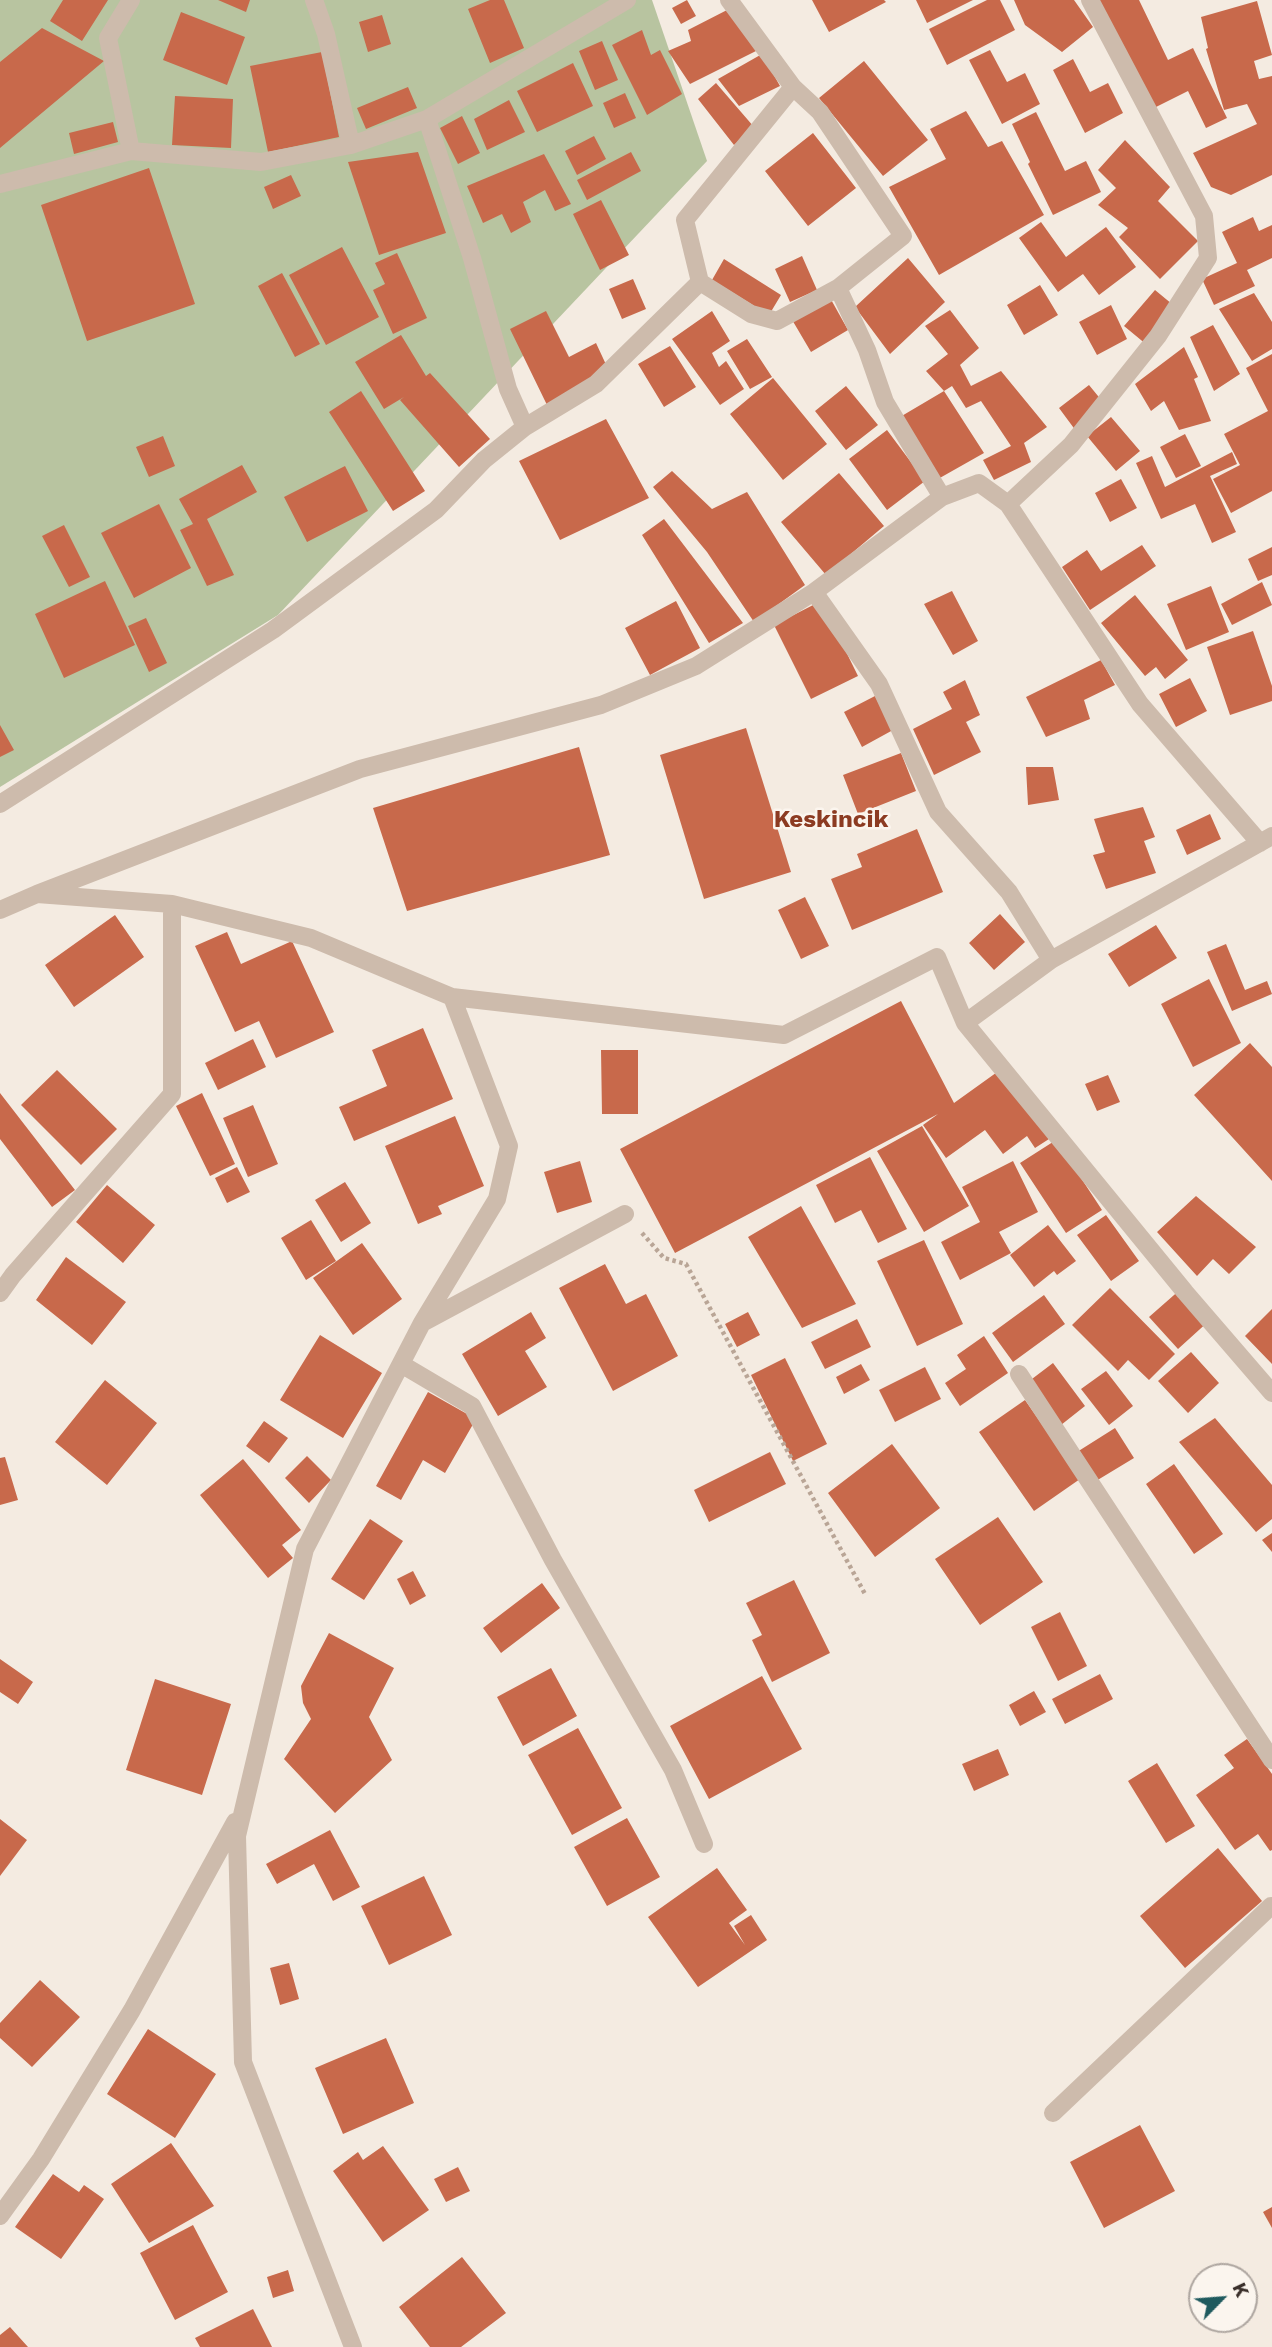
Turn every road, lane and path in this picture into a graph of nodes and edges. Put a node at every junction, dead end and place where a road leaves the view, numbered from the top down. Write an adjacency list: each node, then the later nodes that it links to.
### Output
1 (131, 0): 9 (street)
2 (314, 0): 8 (street)
3 (627, 0): 7 (street)
4 (729, 0): 6 (street)
5 (1090, 0): 15 (street)
6 (793, 87): 11 (street); 12 (street)
7 (427, 119): 8 (street); 13 (street)
8 (351, 145): 9 (street)
9 (131, 151): 10 (street)
10 (0, 184)
11 (700, 282): 12 (street); 13 (street)
12 (838, 288): 14 (street)
13 (526, 427): 17 (street)
14 (942, 496): 15 (street); 16 (street)
15 (1008, 504): 18 (street)
16 (814, 592): 19 (street); 22 (street)
17 (0, 804)
18 (1266, 840): 22 (street)
19 (37, 894): 20 (street); 21 (street)
20 (172, 904): 23 (street); 26 (street)
21 (0, 910)
22 (1051, 960): 24 (street)
23 (452, 997): 24 (street); 27 (street)
24 (965, 1023): 30 (street)
25 (625, 1214): 27 (street); 31 (path)
26 (0, 1293)
27 (422, 1323): 28 (street)
28 (401, 1364): 33 (street); 34 (street)
29 (1019, 1374): 32 (street)
30 (1272, 1393)
31 (865, 1594)
32 (1272, 1760)
33 (243, 1807): 37 (street); 38 (street)
34 (704, 1844)
35 (1272, 1906): 36 (street)
36 (1053, 2113)
37 (0, 2216)
38 (353, 2347)

